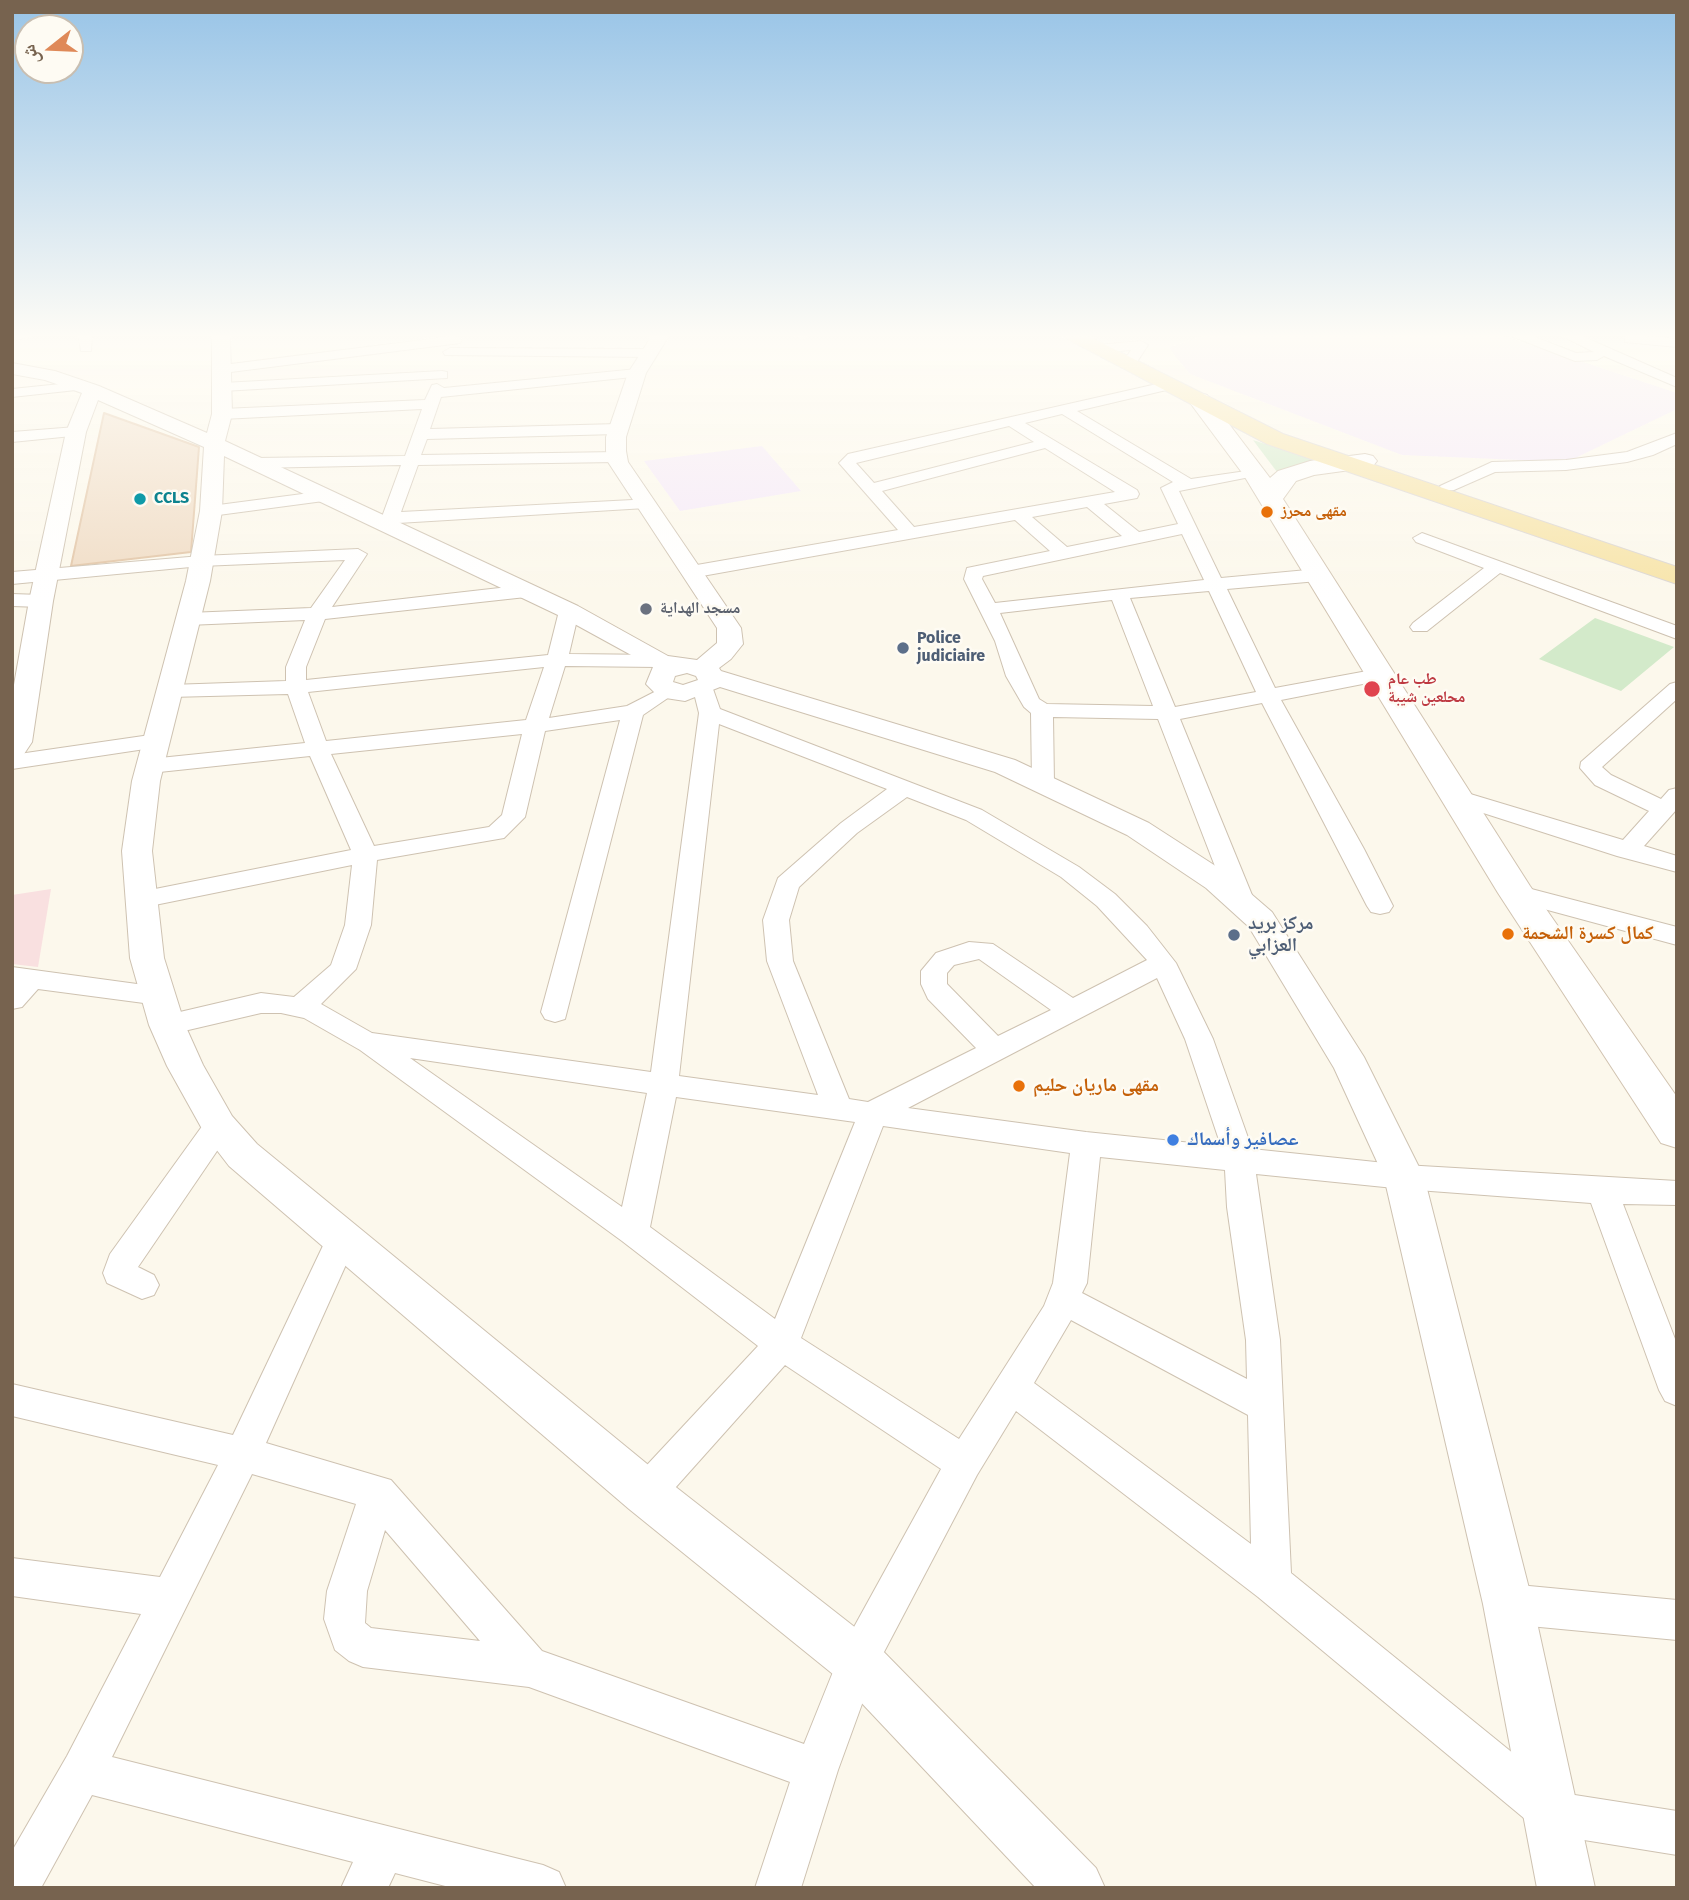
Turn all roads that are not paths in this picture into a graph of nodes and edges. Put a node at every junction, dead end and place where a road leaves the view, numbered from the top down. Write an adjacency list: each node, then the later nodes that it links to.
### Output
1 (78, 423): 12 (street)
2 (218, 423): 28 (street)
3 (236, 423): 20 (street)
4 (425, 423): 13 (street)
5 (620, 423): 11 (street)
6 (1003, 423): 23 (street)
7 (1013, 423): 16 (street)
8 (1079, 423): 24 (street)
9 (1216, 423): 21 (main road)
10 (1239, 423): 19 (main road)
11 (618, 429): 13 (street); 17 (street)
12 (76, 432): 14 (street); 42 (street)
13 (421, 434): 18 (street)
14 (12, 437)
15 (1677, 438): 22 (street)
16 (1047, 443): 23 (street); 24 (street)
17 (617, 457): 18 (street); 27 (street)
18 (412, 459): 20 (street); 30 (street)
19 (1353, 462): 21 (main road); 22 (main road); 35 (main road)
20 (255, 463): 25 (street)
21 (1262, 485): 24 (street); 43 (main road)
22 (1448, 486): 35 (main road)
23 (871, 489): 32 (street)
24 (1158, 490): 26 (street); 31 (street)
25 (325, 495): 28 (street); 30 (street)
26 (1090, 501): 29 (street); 33 (street)
27 (646, 503): 30 (street); 41 (street)
28 (211, 512): 38 (street)
29 (1018, 513): 32 (street); 36 (street)
30 (393, 524): 37 (street); 47 (street)
31 (1186, 528): 33 (street); 46 (street)
32 (909, 532): 41 (street)
33 (1135, 538): 36 (street)
34 (1422, 538): 40 (street)
35 (1600, 543): 39 (main road); 44 (main road)
36 (1062, 552): 51 (street)
37 (358, 554): 38 (street); 53 (street)
38 (201, 561): 42 (street); 54 (street)
39 (1677, 561)
40 (1498, 566): 55 (street); 56 (street)
41 (691, 572): 59 (street)
42 (47, 574): 45 (street); 50 (street)
43 (1318, 575): 46 (street); 58 (main road)
44 (1677, 576)
45 (12, 578)
46 (1213, 585): 48 (street); 64 (street)
47 (526, 591): 52 (street); 53 (street)
48 (1119, 593): 51 (street); 67 (street)
49 (12, 600): 50 (street)
50 (41, 601): 70 (street)
51 (990, 609): 65 (street)
52 (569, 611): 57 (street); 59 (street)
53 (317, 614): 54 (street); 60 (street)
54 (188, 620): 62 (street)
55 (1420, 627)
56 (1677, 633)
57 (557, 660): 59 (street); 60 (street); 68 (street)
58 (1378, 675): 64 (street); 75 (main road)
59 (694, 679): 63 (street); 73 (street); 74 (street); 94 (street)
60 (296, 687): 62 (street); 69 (street)
61 (1677, 688): 76 (street)
62 (170, 691): 71 (street)
63 (668, 691): 66 (street)
64 (1268, 695): 67 (street); 83 (street)
65 (1042, 710): 67 (street); 73 (street)
66 (634, 712): 68 (street); 91 (street)
67 (1167, 712): 82 (street)
68 (535, 726): 69 (street); 78 (street)
69 (317, 747): 71 (street); 78 (street)
70 (12, 751)
71 (154, 754): 72 (street); 81 (street)
72 (12, 762)
73 (1043, 783): 82 (street)
74 (904, 788): 85 (street); 95 (street)
75 (1457, 797): 77 (street); 80 (main road)
76 (1670, 802): 77 (street)
77 (1626, 851): 79 (street)
78 (365, 855): 81 (street); 88 (street)
79 (1677, 864)
80 (1516, 893): 84 (street); 98 (main road)
81 (140, 900): 89 (street)
82 (1241, 901): 101 (street)
83 (1380, 906)
84 (1677, 936)
85 (1163, 963): 90 (street); 100 (street)
86 (22, 978): 87 (street); 89 (street)
87 (12, 1000)
88 (300, 1007): 89 (street); 92 (street)
89 (163, 1010): 97 (street)
90 (1072, 1011): 93 (street); 93 (street)
91 (555, 1012)
92 (366, 1042): 94 (street); 104 (street)
93 (996, 1050): 96 (street)
94 (664, 1083): 95 (street); 104 (street)
95 (837, 1107): 96 (street)
96 (874, 1112): 99 (street); 108 (street)
97 (219, 1126): 105 (street); 106 (street)
98 (1677, 1131)
99 (1086, 1144): 100 (street); 107 (street)
100 (1240, 1158): 101 (street); 112 (street)
101 (1404, 1177): 102 (street); 120 (street)
102 (1602, 1191): 103 (street); 110 (street)
103 (1677, 1193)
104 (633, 1232): 108 (street)
105 (341, 1240): 113 (street); 116 (street)
106 (142, 1285)
107 (1064, 1300): 109 (street); 112 (street)
108 (782, 1344): 114 (street); 116 (street)
109 (1012, 1387): 114 (street); 118 (street)
110 (1677, 1390)
111 (12, 1400): 113 (street)
112 (1266, 1407): 118 (street)
113 (243, 1454): 115 (street); 119 (street)
114 (964, 1463): 122 (street)
115 (378, 1493): 123 (street); 123 (street)
116 (646, 1493): 122 (street)
117 (12, 1577): 119 (street)
118 (1272, 1583): 126 (street)
119 (170, 1598): 125 (street)
120 (1508, 1604): 121 (street); 126 (street)
121 (1677, 1620)
122 (857, 1661): 124 (street); 133 (street)
123 (529, 1667): 124 (street)
124 (816, 1770): 132 (street)
125 (82, 1771): 128 (street); 129 (street)
126 (1553, 1813): 127 (street); 134 (street)
127 (1677, 1832)
128 (384, 1847): 130 (street); 131 (street)
129 (16, 1888)
130 (364, 1888)
131 (542, 1888)
132 (778, 1888)
133 (1076, 1888)
134 (1566, 1888)

